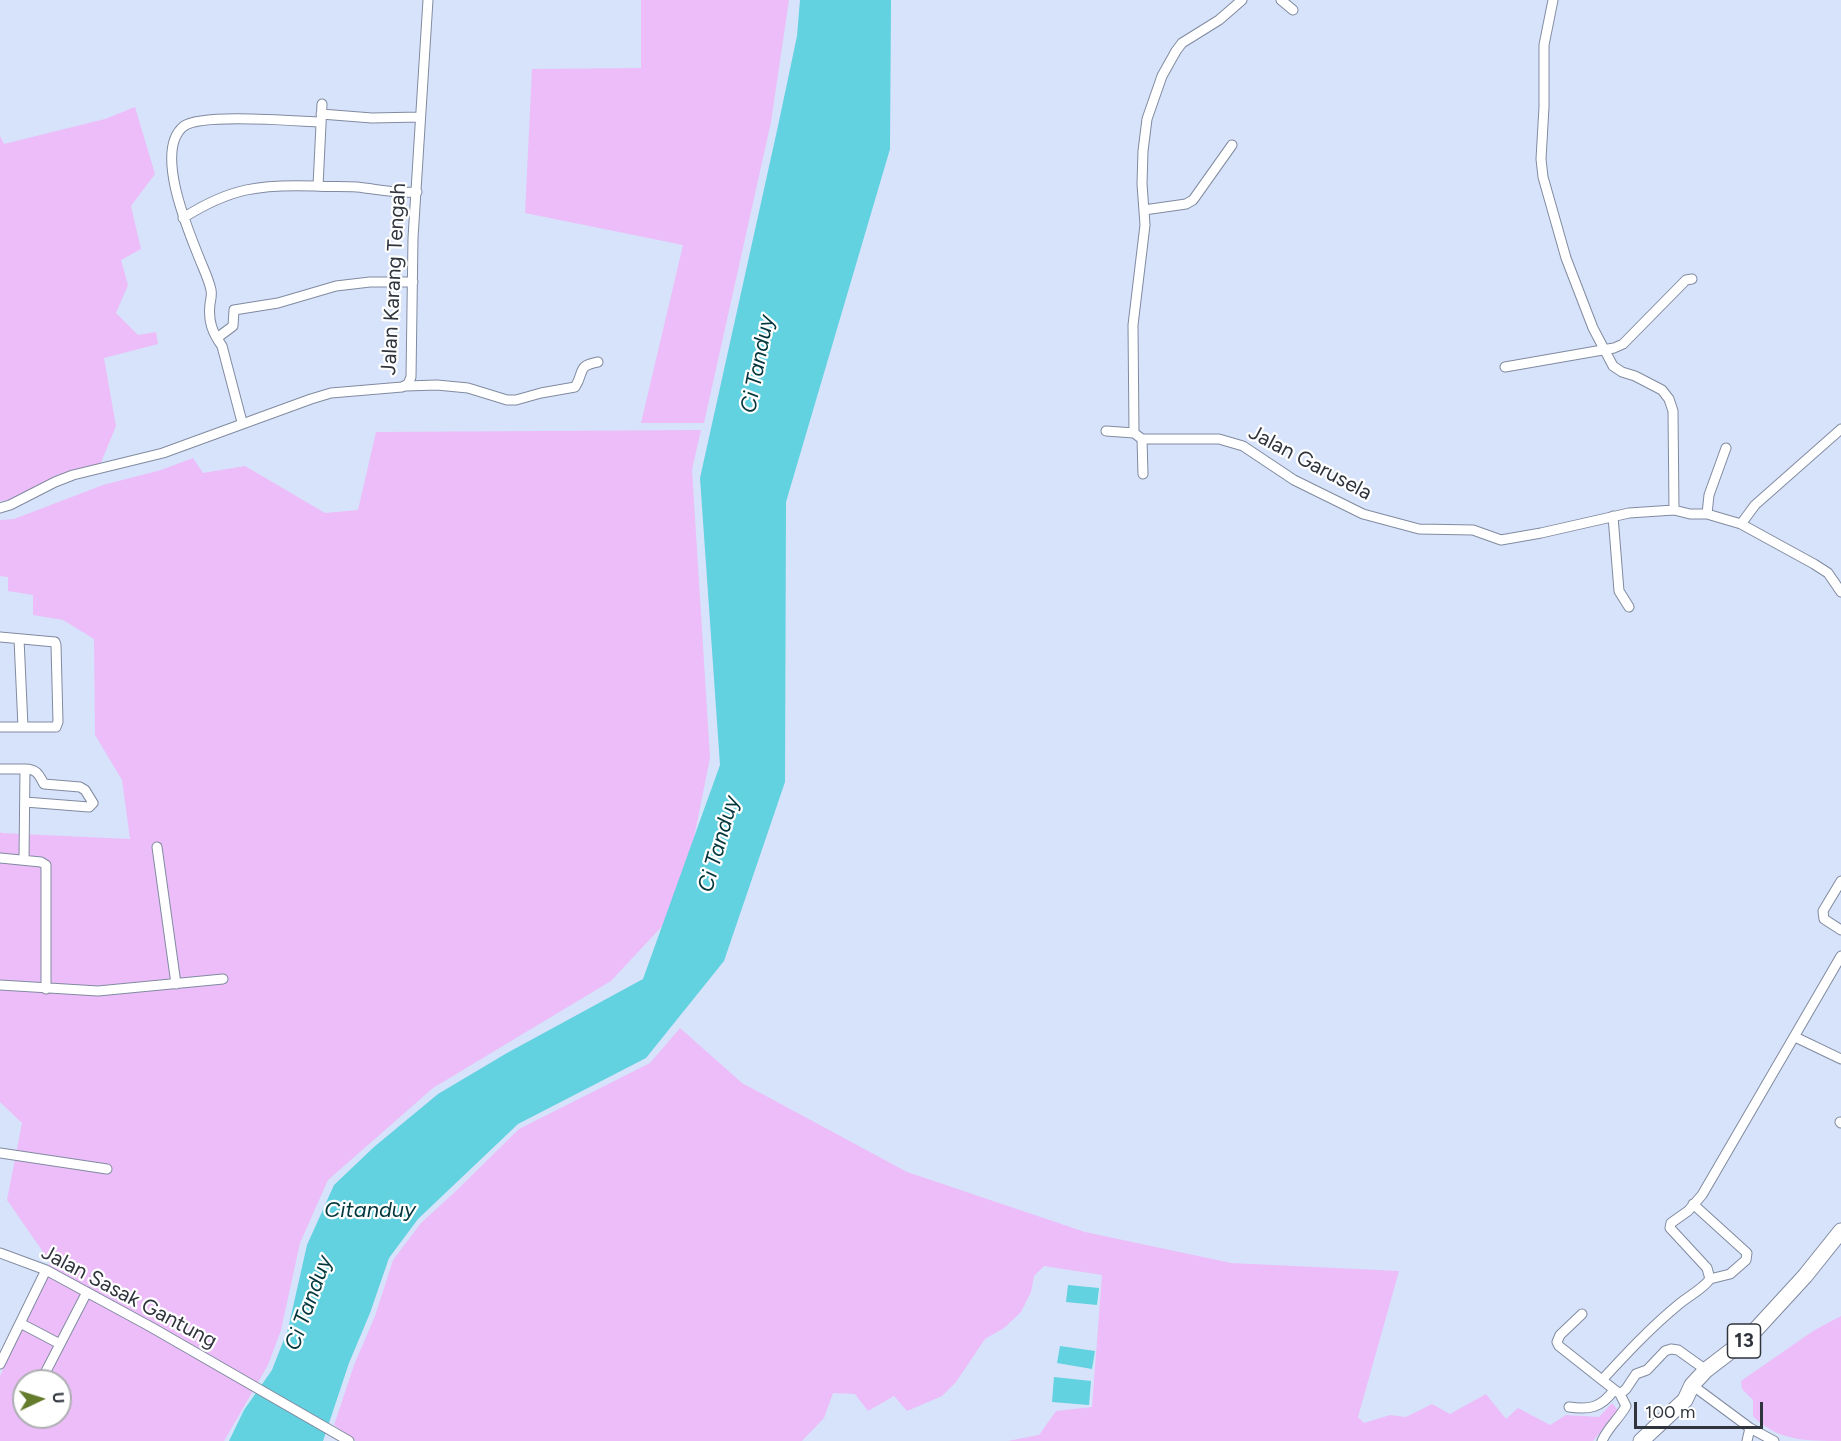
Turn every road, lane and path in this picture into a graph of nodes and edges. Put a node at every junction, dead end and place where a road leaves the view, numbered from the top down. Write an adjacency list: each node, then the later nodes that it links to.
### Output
1 (428, 0): 7 (street, Jalan Karang Tengah)
2 (1242, 0): 11 (street)
3 (1281, 0): 5 (street)
4 (1553, 0): 16 (street)
5 (1293, 10)
6 (321, 113): 7 (street); 9 (street); 12 (street)
7 (419, 117): 10 (street, Jalan Karang Tengah)
8 (1232, 145): 11 (street)
9 (318, 186): 10 (street); 12 (street)
10 (417, 192): 14 (street, Jalan Karang Tengah)
11 (1144, 210): 23 (street)
12 (183, 218): 15 (street)
13 (1692, 279): 16 (street)
14 (413, 282): 15 (street); 19 (street, Jalan Karang Tengah)
15 (217, 338): 20 (street)
16 (1603, 349): 18 (street); 27 (street)
17 (598, 362): 19 (street)
18 (1505, 367)
19 (406, 386): 20 (street, Jalan Karang Tengah)
20 (242, 422): 26 (street, Jalan Karang Tengah)
21 (1841, 429): 30 (street)
22 (1106, 431): 23 (street, Jalan Garusela)
23 (1138, 436): 25 (street); 29 (street, Jalan Garusela)
24 (1726, 448): 28 (street)
25 (1143, 474)
26 (0, 508)
27 (1674, 510): 28 (street, Jalan Garusela); 29 (street, Jalan Garusela)
28 (1707, 514): 30 (street, Jalan Garusela)
29 (1613, 516): 32 (street)
30 (1741, 524): 31 (street, Jalan Garusela)
31 (1841, 592)
32 (1629, 607)
33 (0, 637): 34 (street)
34 (19, 639): 35 (street); 35 (street)
35 (23, 726): 36 (street)
36 (0, 727)
37 (0, 769): 38 (street)
38 (26, 769): 39 (street); 40 (street)
39 (45, 784): 41 (street); 41 (street)
40 (25, 802): 41 (street); 44 (street)
41 (42, 802)
42 (157, 846): 49 (street)
43 (0, 858): 44 (street)
44 (24, 860): 51 (street)
45 (1841, 881): 46 (street)
46 (1841, 930)
47 (1841, 956): 52 (street)
48 (223, 979): 49 (street)
49 (176, 984): 51 (street)
50 (0, 986): 51 (street)
51 (46, 989)
52 (1795, 1036): 53 (street); 56 (street)
53 (1841, 1059)
54 (0, 1153): 55 (street)
55 (107, 1169)
56 (1693, 1204): 60 (street); 60 (street)
57 (1841, 1231): 67 (highway, 13)
58 (0, 1253): 59 (street, Jalan Sasak Gantung)
59 (46, 1270): 61 (street, Jalan Sasak Gantung); 63 (street)
60 (1710, 1279): 68 (street)
61 (87, 1292): 64 (street); 73 (street, Jalan Sasak Gantung)
62 (1582, 1314): 68 (street)
63 (20, 1323): 64 (street); 65 (street)
64 (60, 1344): 66 (street)
65 (0, 1364)
66 (47, 1369)
67 (1706, 1370): 69 (highway, 13); 70 (street)
68 (1602, 1380): 70 (street)
69 (1692, 1385): 72 (street); 75 (highway, 13)
70 (1617, 1392): 71 (street); 74 (street)
71 (1569, 1407)
72 (1750, 1428): 76 (street); 77 (street)
73 (349, 1441)
74 (1602, 1441)
75 (1641, 1441)
76 (1747, 1441)
77 (1774, 1441)

